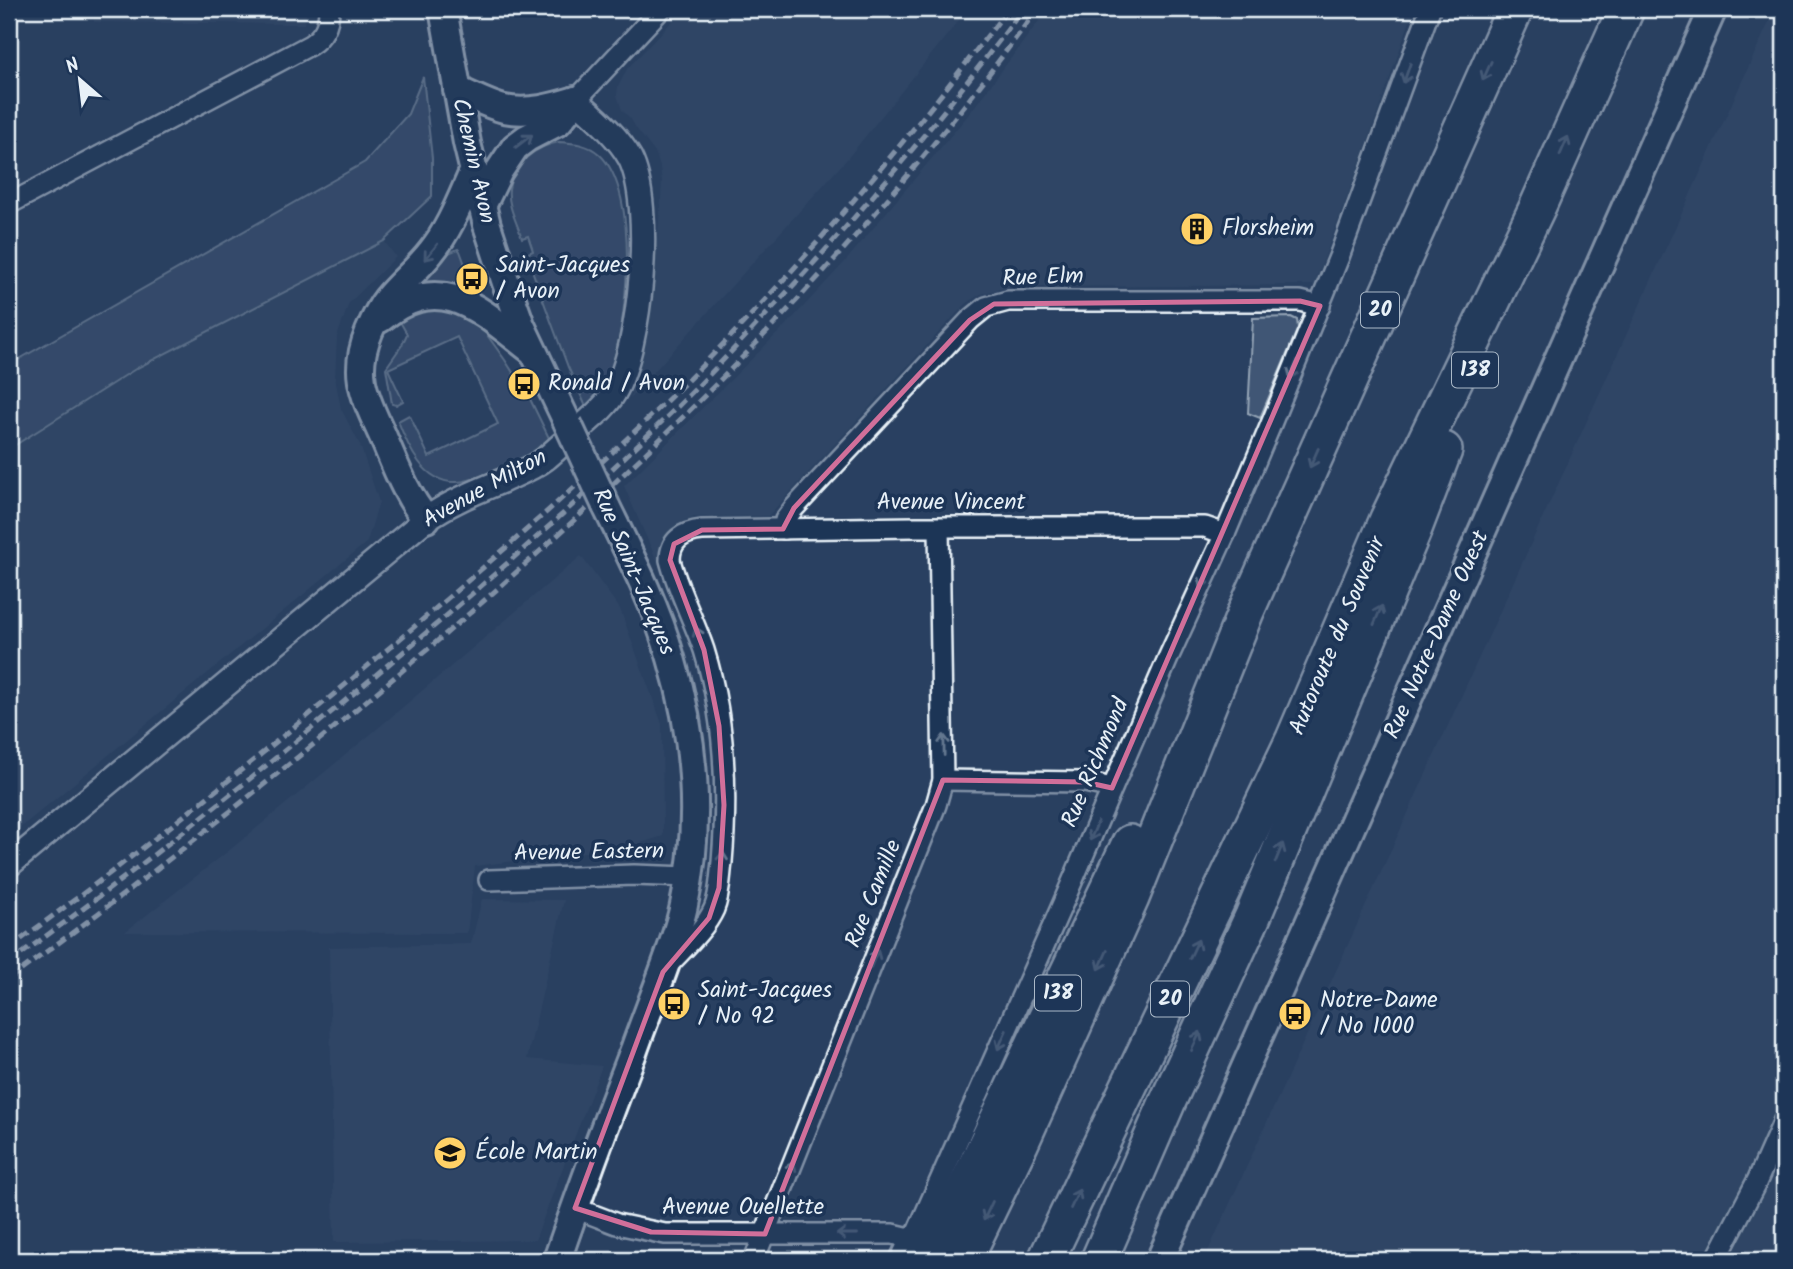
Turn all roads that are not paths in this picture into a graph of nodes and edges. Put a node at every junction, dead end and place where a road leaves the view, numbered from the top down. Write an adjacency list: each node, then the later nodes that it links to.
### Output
1 (329, 9): 11 (street)
2 (443, 9): 8 (main road, Chemin Avon)
3 (661, 9): 9 (street)
4 (1430, 9): 14 (street, Rue Richmond, one-way to 14)
5 (1515, 9): 23 (highway, 20, one-way to 23)
6 (1626, 9): 13 (highway, Autoroute du Souvenir / 20, one-way to 6)
7 (1713, 9): 41 (main road, Rue Notre-Dame Ouest)
8 (457, 90): 9 (main road); 10 (main road, Chemin Avon)
9 (576, 100): 12 (main road, one-way to 9); 18 (street, Avenue Milton)
10 (473, 172): 12 (main road, Chemin Avon); 15 (main road, one-way to 15)
11 (9, 204)
12 (482, 206): 16 (main road, Chemin Avon)
13 (1536, 208): 30 (highway, 138, one-way to 13); 38 (highway, Autoroute du Souvenir / 20, one-way to 13)
14 (1320, 306): 20 (street, Rue Elm); 21 (street, Rue Richmond, one-way to 21)
15 (370, 330): 16 (main road); 18 (main road)
16 (533, 352): 17 (main road, Chemin Avon)
17 (568, 424): 27 (main road, Rue Saint-Jacques, bridge)
18 (426, 519): 26 (street, Avenue Milton)
19 (939, 528): 20 (street, Avenue Vincent); 21 (street, Avenue Vincent); 24 (street, Rue Camille, one-way to 19)
20 (784, 529): 22 (street, Avenue Vincent)
21 (1225, 534): 25 (street, Rue Richmond, one-way to 25)
22 (678, 539): 29 (street, Rue Saint-Jacques, one-way to 22)
23 (1246, 611): 34 (highway, 138); 37 (highway, 20, one-way to 37)
24 (943, 780): 25 (street); 33 (street, Rue Camille, one-way to 24)
25 (1112, 788): 34 (street, Rue Richmond, one-way to 34)
26 (9, 865)
27 (689, 877): 28 (street, Avenue Eastern); 29 (main road, Rue Saint-Jacques)
28 (489, 880)
29 (663, 972): 32 (main road, Rue Saint-Jacques)
30 (1167, 1103): 39 (highway, 138); 40 (highway)
31 (1784, 1120): 42 (street)
32 (575, 1208): 33 (street, Avenue Ouellette); 35 (main road, Rue Saint-Jacques)
33 (765, 1234): 34 (street, Avenue Ouellette, one-way to 33); 36 (street, Rue Camille)
34 (916, 1253)
35 (558, 1260)
36 (754, 1260)
37 (964, 1260)
38 (1046, 1260)
39 (1083, 1260)
40 (1099, 1260)
41 (1160, 1260)
42 (1716, 1260)

